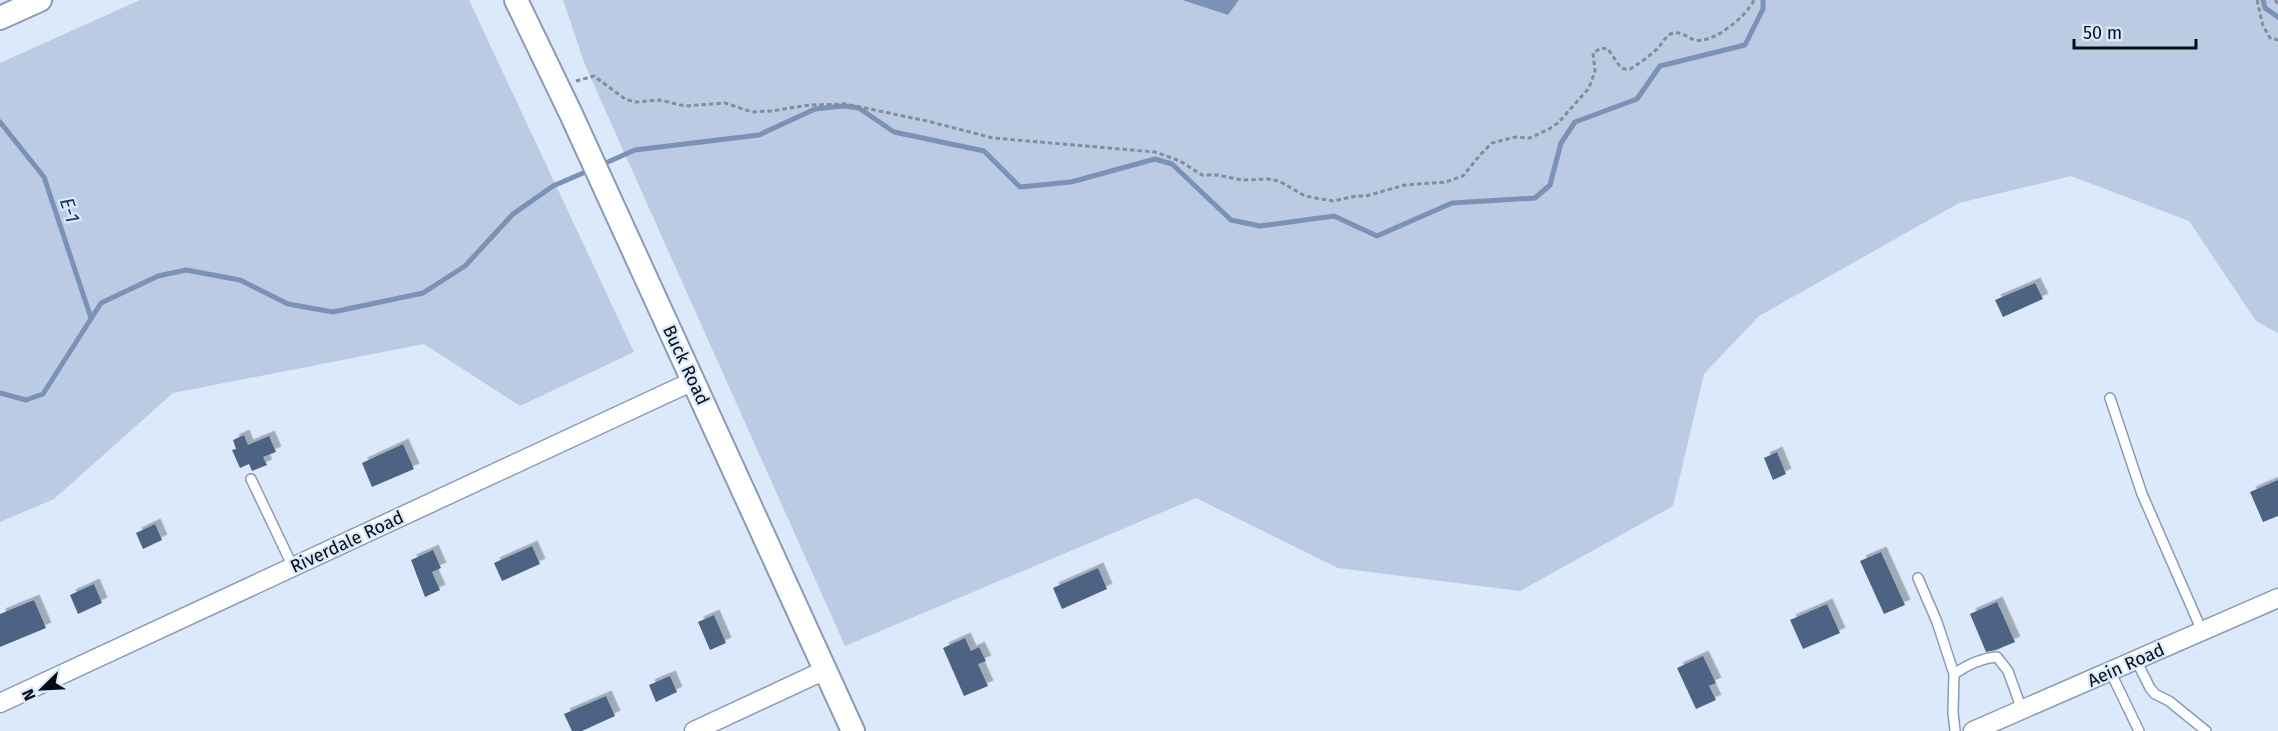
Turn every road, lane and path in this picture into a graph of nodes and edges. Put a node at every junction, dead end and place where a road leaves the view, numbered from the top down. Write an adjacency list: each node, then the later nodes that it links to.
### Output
1 (40, 0): 7 (street)
2 (516, 0): 10 (street, Buck Road)
3 (1754, 0): 9 (path)
4 (2257, 0): 8 (path)
5 (2275, 0): 6 (path)
6 (2278, 4)
7 (0, 18)
8 (2278, 40)
9 (571, 83)
10 (693, 381): 13 (street, Riverdale Road); 18 (street, Buck Road)
11 (2110, 398): 16 (lane)
12 (251, 479): 13 (lane)
13 (292, 567): 21 (street, Riverdale Road)
14 (1918, 578): 20 (lane)
15 (2278, 598): 16 (street, Aein Road)
16 (2202, 631): 17 (street, Aein Road)
17 (2136, 660): 19 (street, Aein Road); 28 (lane)
18 (825, 670): 23 (street); 24 (street, Buck Road)
19 (2110, 671): 22 (street, Aein Road); 27 (lane)
20 (1954, 674): 22 (lane); 25 (lane)
21 (0, 703)
22 (2022, 710): 26 (street, Aein Road)
23 (694, 731)
24 (853, 731)
25 (1956, 731)
26 (1973, 731)
27 (2139, 731)
28 (2206, 731)

